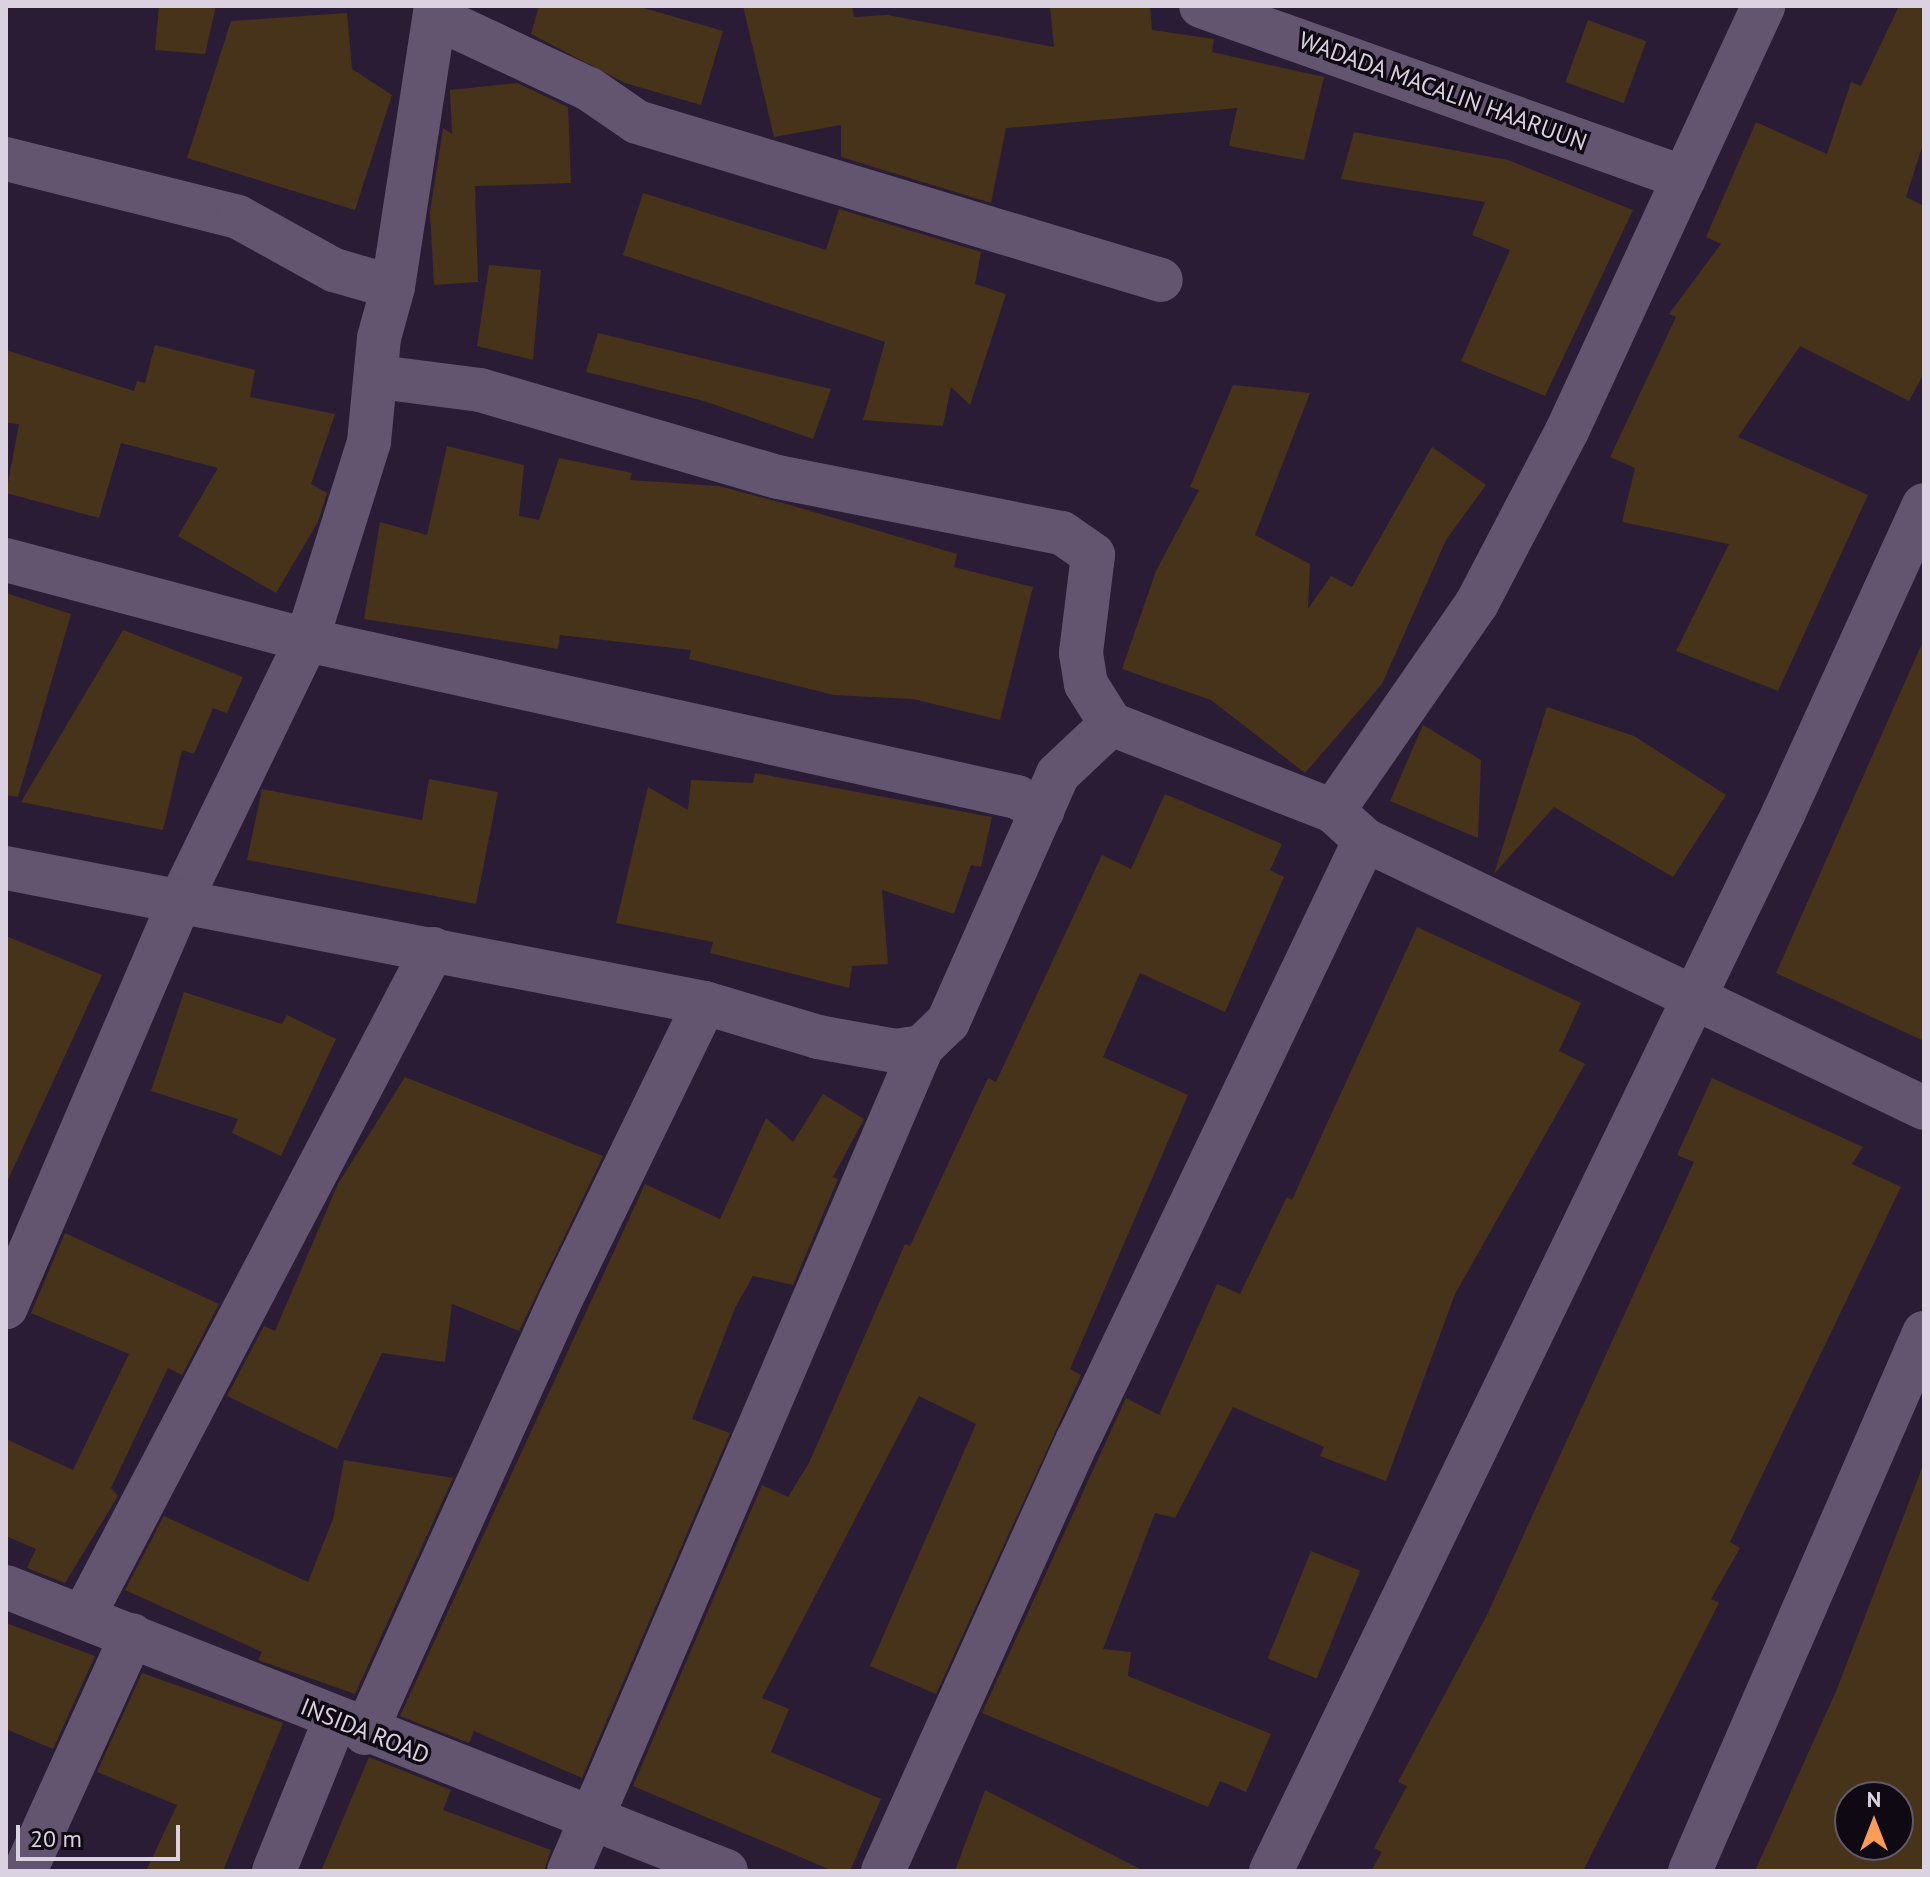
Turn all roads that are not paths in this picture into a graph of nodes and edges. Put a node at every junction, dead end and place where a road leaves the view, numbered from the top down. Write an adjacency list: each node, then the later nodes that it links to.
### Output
1 (1201, 6): 5 (street, WADADA MACALIN HAARUUN)
2 (1763, 6): 5 (street)
3 (436, 11): 6 (street); 7 (street)
4 (6, 159): 7 (street)
5 (1684, 178): 14 (street)
6 (1161, 280)
7 (393, 287): 8 (street)
8 (379, 377): 11 (street); 12 (street)
9 (1924, 505): 19 (street)
10 (6, 560): 11 (street)
11 (307, 640): 13 (street); 17 (street)
12 (1111, 724): 13 (street); 14 (street)
13 (1042, 811): 21 (street)
14 (1333, 811): 15 (street)
15 (1365, 840): 19 (street); 34 (street)
16 (6, 868): 17 (street)
17 (180, 901): 18 (street); 23 (street)
18 (433, 949): 20 (street); 26 (street)
19 (1689, 997): 22 (street); 35 (street)
20 (705, 1003): 21 (street); 28 (street)
21 (922, 1047): 29 (street)
22 (1924, 1108)
23 (6, 1307)
24 (1924, 1333): 36 (street)
25 (6, 1587): 26 (street, INSIDA ROAD)
26 (84, 1615): 27 (street, INSIDA ROAD)
27 (132, 1635): 28 (street, INSIDA ROAD); 30 (street)
28 (350, 1726): 29 (street, INSIDA ROAD); 31 (street)
29 (589, 1817): 32 (street); 33 (street, INSIDA ROAD)
30 (25, 1871)
31 (274, 1871)
32 (569, 1871)
33 (726, 1871)
34 (883, 1871)
35 (1271, 1871)
36 (1690, 1871)

